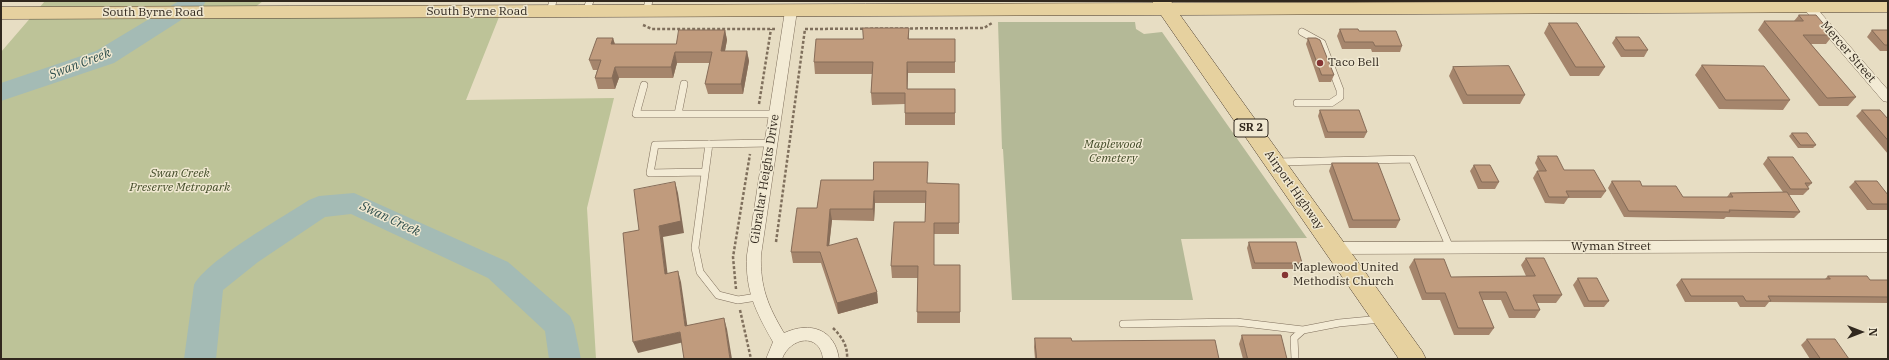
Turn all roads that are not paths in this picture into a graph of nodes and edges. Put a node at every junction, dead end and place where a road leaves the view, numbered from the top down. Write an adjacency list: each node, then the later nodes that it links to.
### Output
1 (1309, 1): 13 (main road)
2 (1259, 4): 6 (main road, South Byrne Road); 13 (main road, South Byrne Road)
3 (872, 5): 4 (main road, South Byrne Road); 10 (main road, South Byrne Road)
4 (940, 5): 5 (main road, South Byrne Road)
5 (1087, 5): 6 (main road, South Byrne Road)
6 (1164, 5): 25 (main road, Airport Highway / SR 2)
7 (552, 6): 8 (main road, South Byrne Road); 15 (main road, South Byrne Road)
8 (588, 6): 9 (main road, South Byrne Road)
9 (647, 6): 14 (main road, South Byrne Road)
10 (824, 6): 14 (main road, South Byrne Road)
11 (1808, 6): 12 (main road, South Byrne Road); 13 (main road, South Byrne Road); 19 (street, Mercer Street)
12 (1888, 6)
13 (1347, 8)
14 (791, 10): 22 (street, Gibraltar Heights Drive)
15 (1, 13)
16 (1302, 32): 20 (lane)
17 (684, 84): 21 (lane)
18 (644, 85): 21 (lane)
19 (1888, 98)
20 (1297, 103)
21 (678, 114): 22 (lane)
22 (775, 114): 23 (street, Gibraltar Heights Drive)
23 (770, 143): 24 (lane); 30 (street, Gibraltar Heights Drive)
24 (709, 144): 26 (lane); 26 (lane)
25 (1275, 162): 28 (main road, Airport Highway / SR 2); 29 (lane)
26 (704, 172): 30 (lane)
27 (1888, 246): 29 (street, Wyman Street)
28 (1335, 248): 29 (street, Wyman Street); 31 (main road, Airport Highway / SR 2)
29 (1450, 248)
30 (757, 297): 34 (street, Gibraltar Heights Drive)
31 (1385, 319): 33 (lane); 38 (main road, Airport Highway / SR 2)
32 (1123, 324): 33 (lane)
33 (1303, 330): 37 (lane)
34 (782, 342): 35 (street); 36 (street)
35 (774, 359)
36 (831, 359)
37 (1295, 359)
38 (1413, 359)

